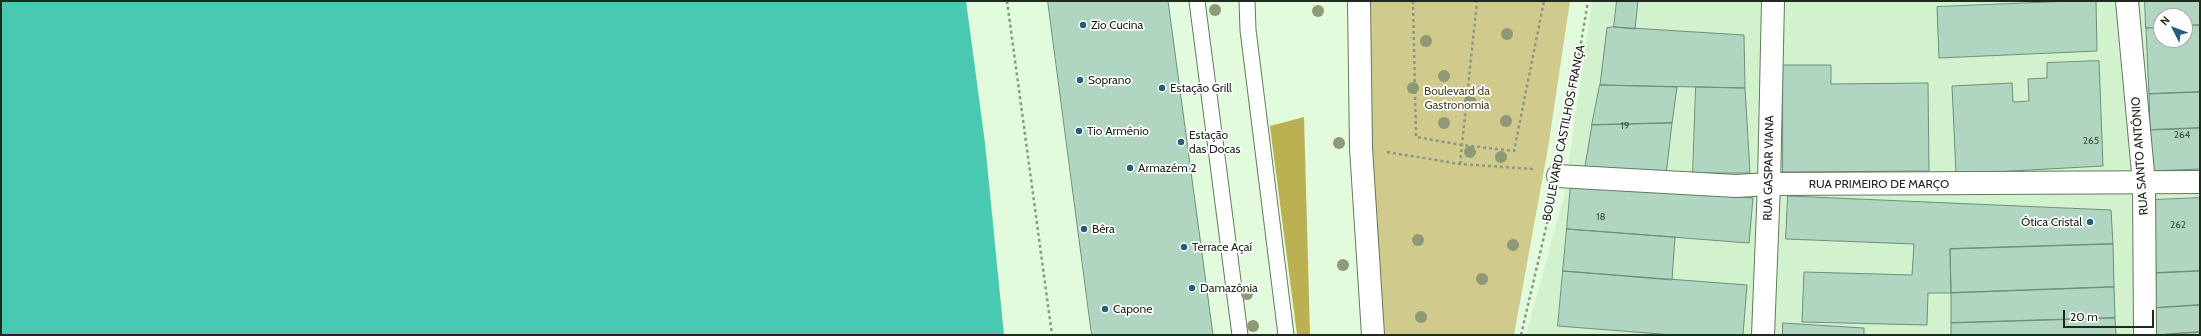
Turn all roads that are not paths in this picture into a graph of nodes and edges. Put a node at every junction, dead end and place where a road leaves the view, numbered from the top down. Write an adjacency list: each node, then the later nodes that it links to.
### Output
1 (1197, 1): 10 (lane)
2 (1247, 1): 11 (lane)
3 (1359, 1): 12 (street)
4 (1773, 1): 9 (street, RUA GASPAR VIANA)
5 (2127, 1): 8 (street, RUA SANTO ANTÔNIO)
6 (1558, 176): 9 (street, RUA PRIMEIRO DE MARÇO)
7 (2200, 182): 8 (street, RUA PRIMEIRO DE MARÇO)
8 (2144, 183): 9 (street, RUA PRIMEIRO DE MARÇO); 14 (street, RUA SANTO ANTÔNIO)
9 (1769, 184): 13 (street, RUA GASPAR VIANA)
10 (1240, 335)
11 (1286, 335)
12 (1374, 335)
13 (1763, 335)
14 (2145, 335)

